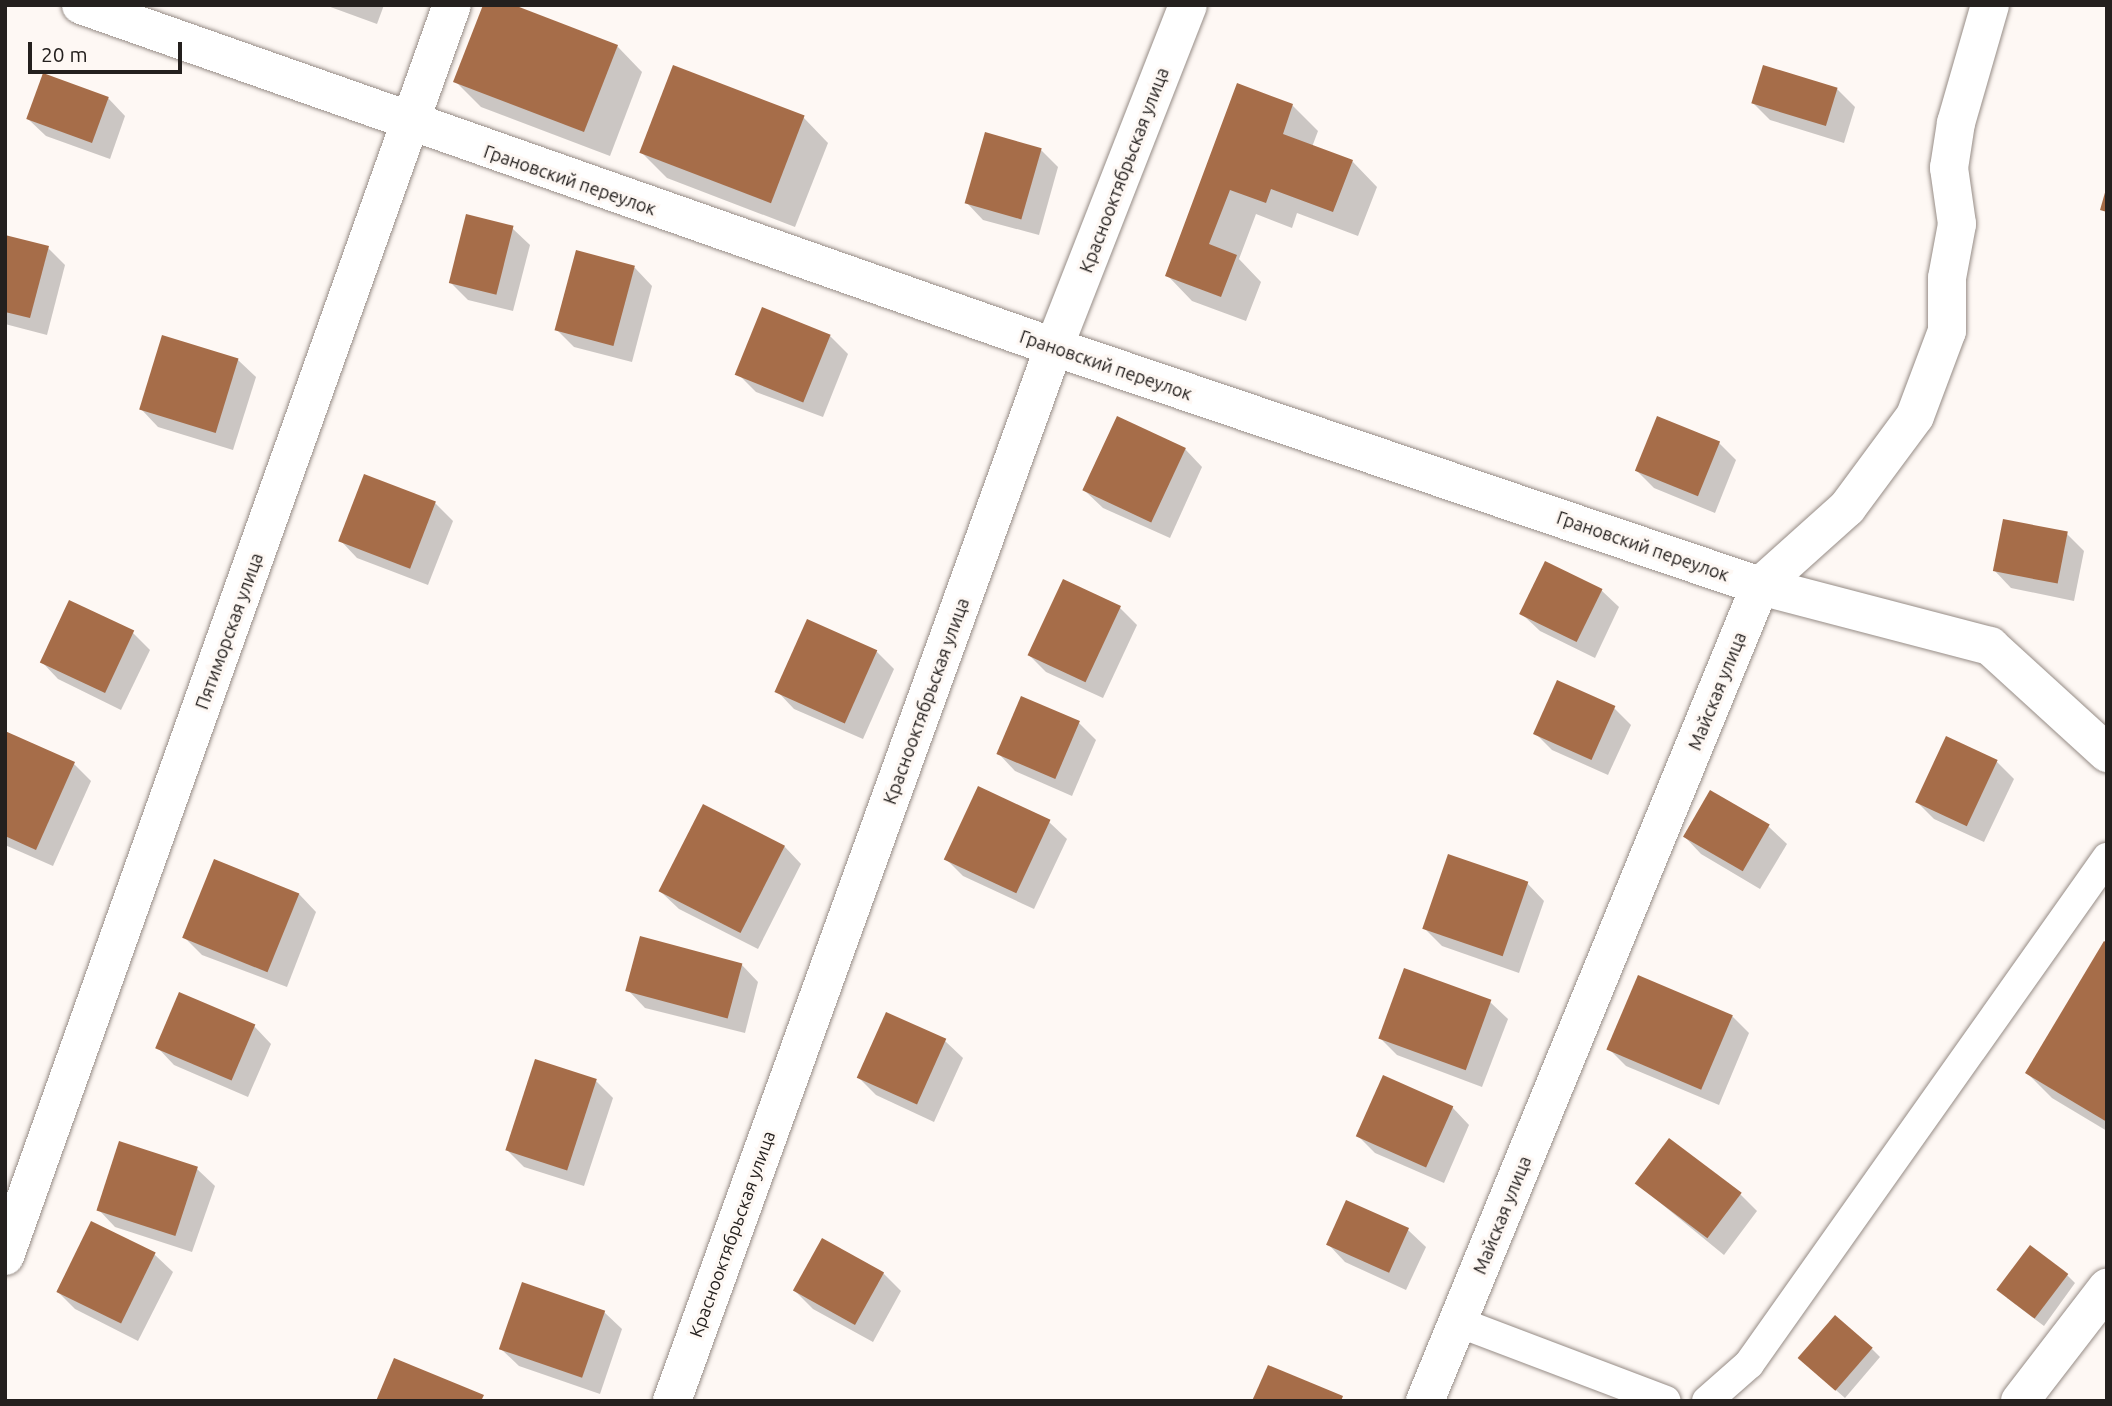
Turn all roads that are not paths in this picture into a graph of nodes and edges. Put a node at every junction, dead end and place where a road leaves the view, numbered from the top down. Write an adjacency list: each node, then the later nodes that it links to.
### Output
1 (81, 5): 5 (street, Грановский переулок)
2 (452, 5): 5 (street, Пятиморская улица)
3 (1188, 5): 6 (street, Краснооктябрьская улица)
4 (1990, 5): 7 (street, Майская улица)
5 (410, 124): 6 (street, Грановский переулок); 10 (street, Пятиморская улица)
6 (1054, 347): 7 (street, Грановский переулок); 13 (street, Краснооктябрьская улица)
7 (1760, 586): 8 (street, Грановский переулок); 12 (street, Майская улица)
8 (2107, 752)
9 (2107, 858): 16 (lane)
10 (6, 1252)
11 (2107, 1288): 17 (street)
12 (1458, 1322): 14 (street, Майская улица); 15 (lane)
13 (672, 1401)
14 (1426, 1401)
15 (1666, 1401)
16 (1707, 1401)
17 (2020, 1401)

